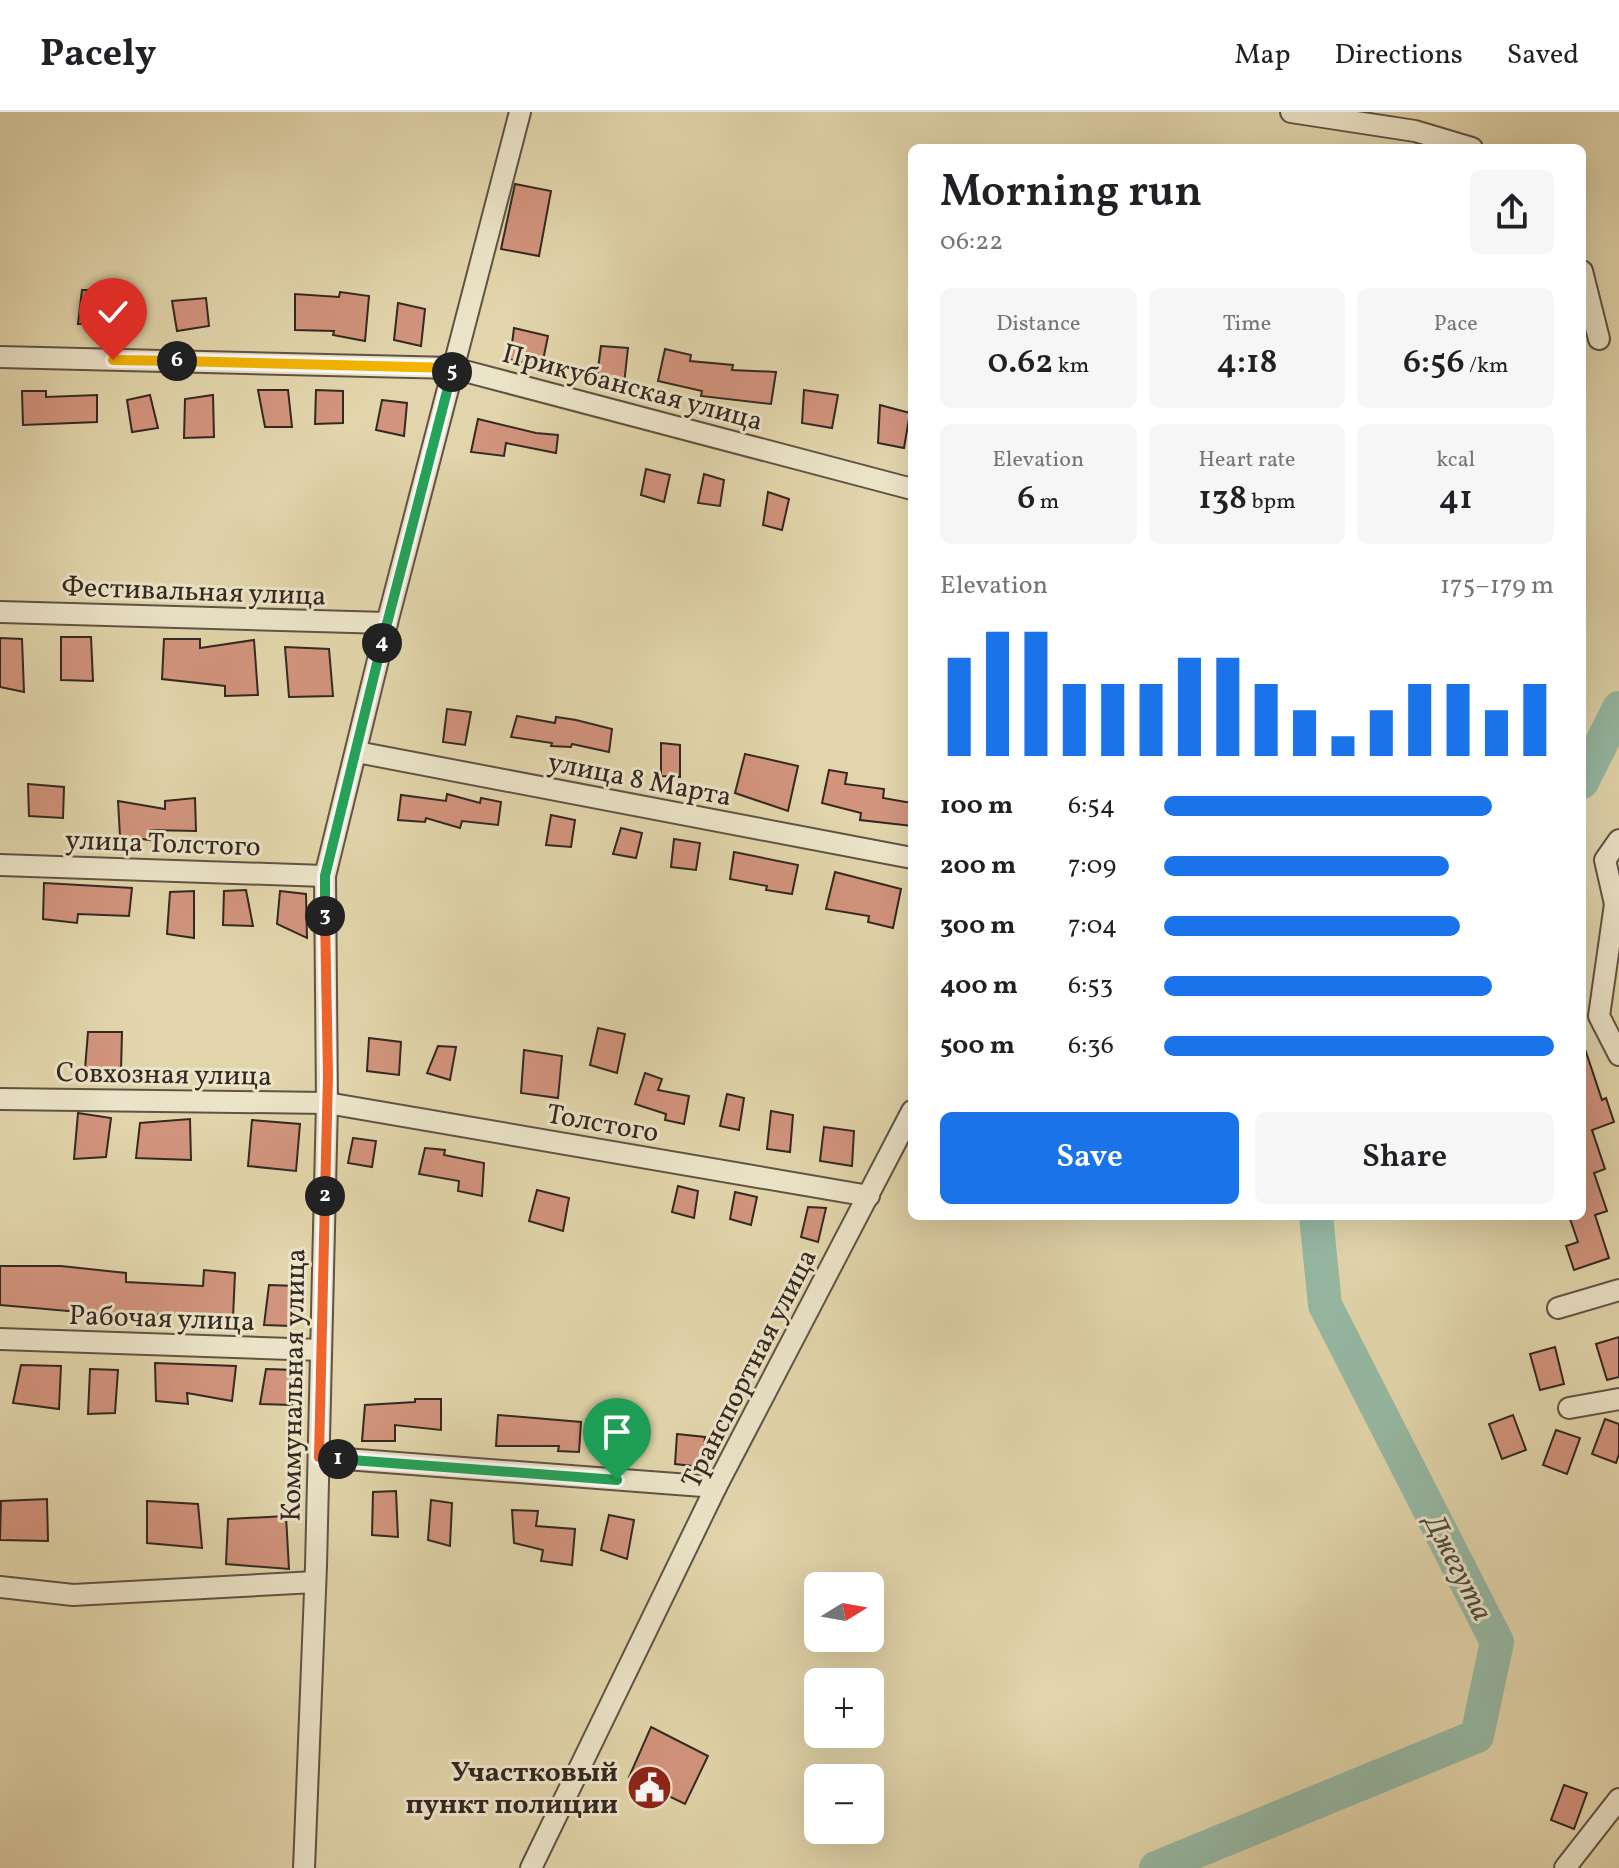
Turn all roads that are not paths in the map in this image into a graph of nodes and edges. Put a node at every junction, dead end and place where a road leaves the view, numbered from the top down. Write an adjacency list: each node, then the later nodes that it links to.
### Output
1 (520, 112): 8 (street, Коммунальная улица)
2 (1291, 112): 3 (street)
3 (1411, 139): 4 (street)
4 (1445, 144)
5 (1586, 287): 6 (street)
6 (1599, 339)
7 (0, 357): 8 (street, Прикубанская улица)
8 (453, 368): 9 (street, Прикубанская улица); 11 (street, Коммунальная улица)
9 (908, 488)
10 (0, 612): 11 (street, Фестивальная улица)
11 (387, 623): 12 (street, Коммунальная улица)
12 (357, 752): 14 (street, улица 8 Марта); 16 (street, Коммунальная улица)
13 (1619, 840): 17 (street)
14 (908, 857)
15 (0, 865): 16 (street, улица Толстого)
16 (325, 876): 20 (street, Коммунальная улица)
17 (1617, 904): 18 (street)
18 (1619, 1055)
19 (0, 1099): 20 (street, Совхозная улица)
20 (327, 1103): 22 (street, Толстого); 26 (street, Коммунальная улица)
21 (908, 1119): 22 (street, Транспортная улица)
22 (869, 1196): 30 (street, Транспортная улица)
23 (1619, 1290): 24 (street)
24 (1558, 1308)
25 (0, 1339): 26 (street, Рабочая улица)
26 (321, 1350): 29 (street, Коммунальная улица)
27 (1619, 1399): 28 (street)
28 (1569, 1408)
29 (319, 1457): 30 (street); 31 (street, Коммунальная улица)
30 (716, 1487): 35 (street, Транспортная улица)
31 (315, 1582): 32 (street); 34 (street, Коммунальная улица)
32 (0, 1587)
33 (1619, 1799): 36 (street)
34 (304, 1868)
35 (531, 1868)
36 (1565, 1868)

